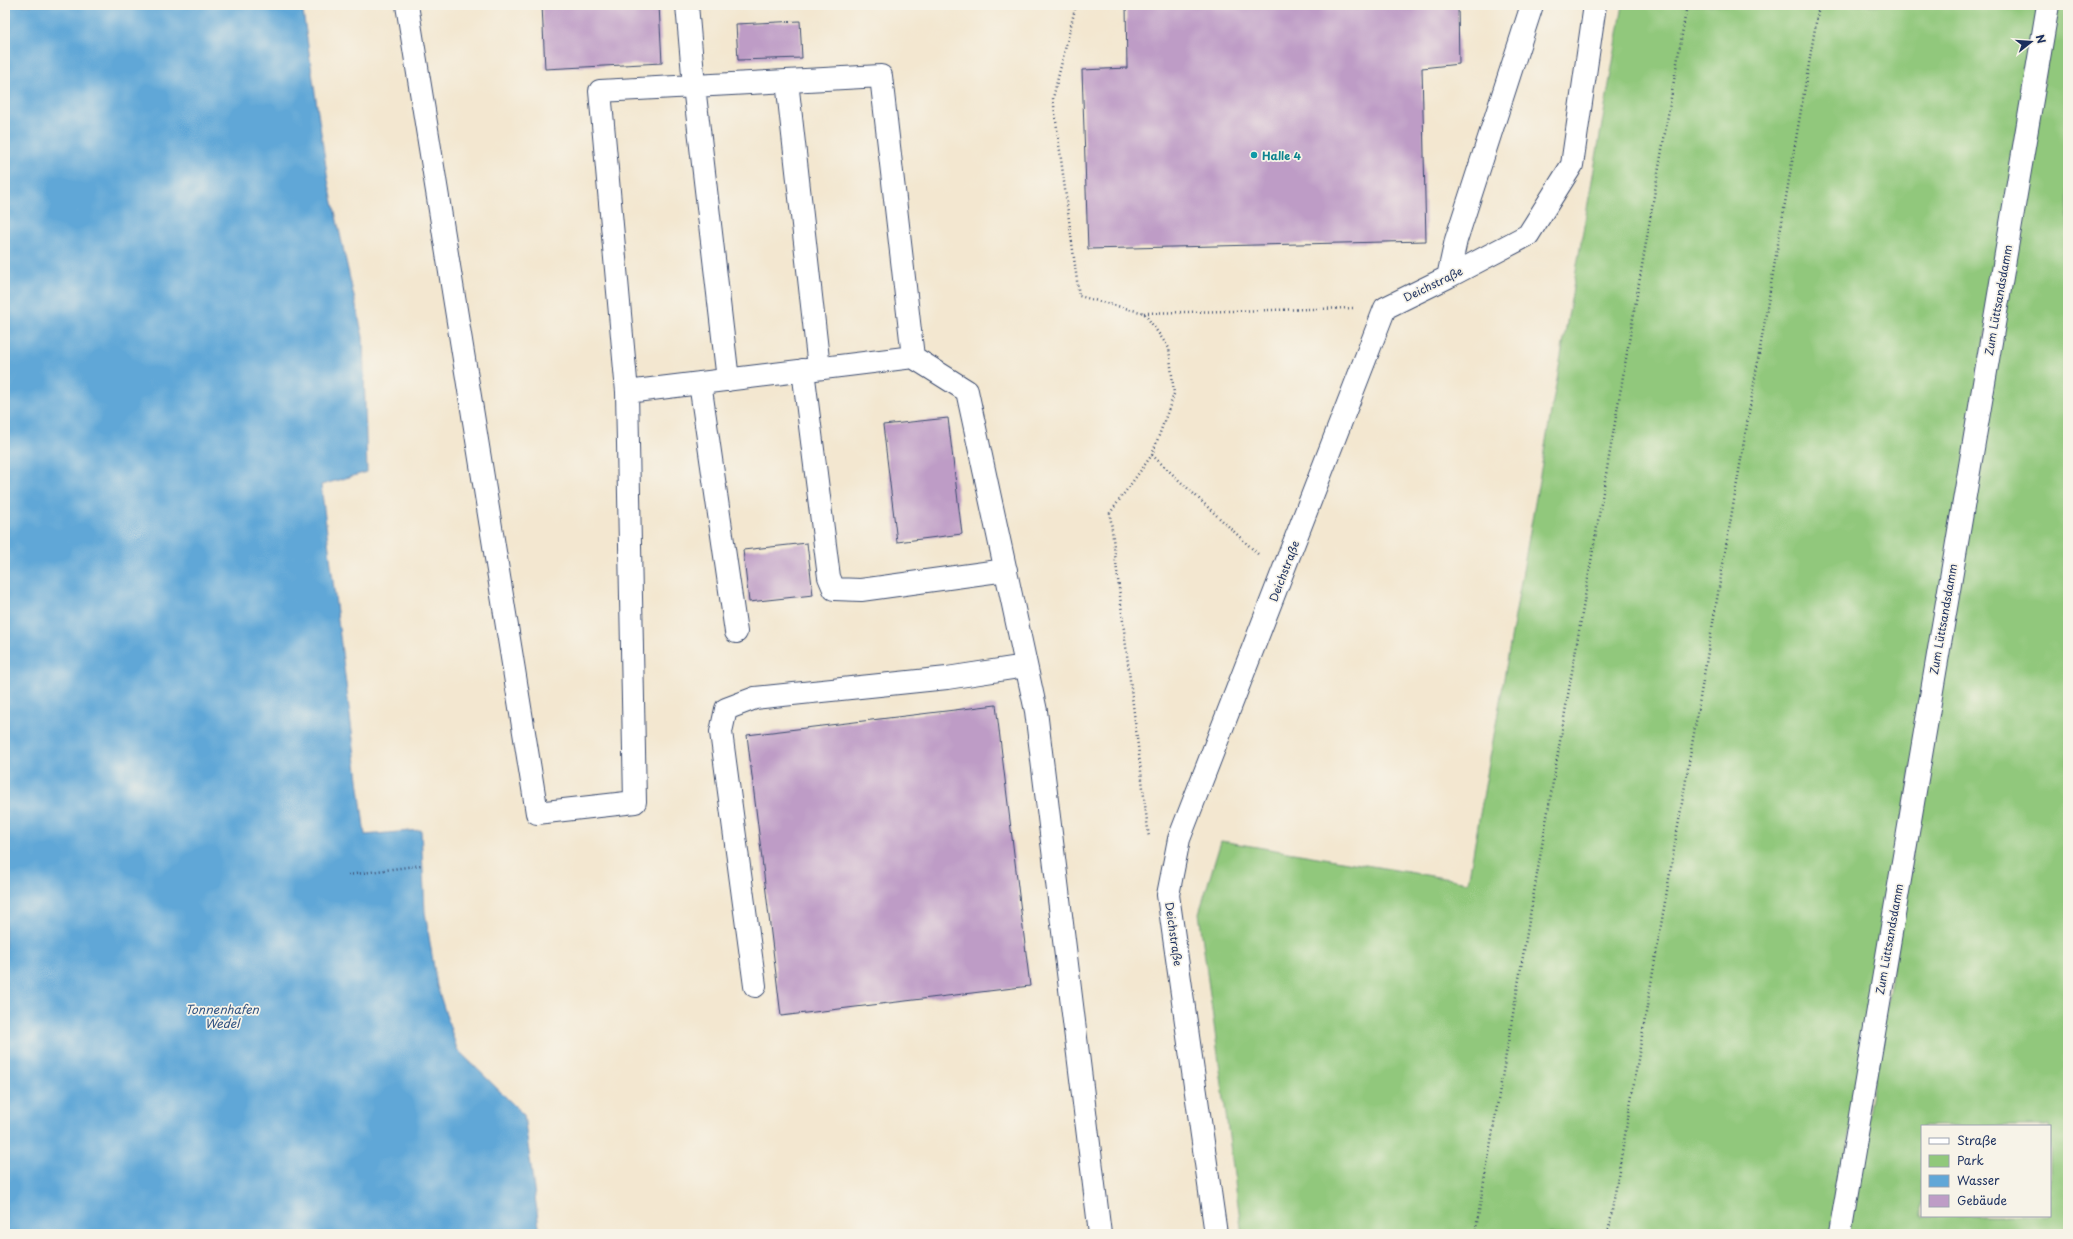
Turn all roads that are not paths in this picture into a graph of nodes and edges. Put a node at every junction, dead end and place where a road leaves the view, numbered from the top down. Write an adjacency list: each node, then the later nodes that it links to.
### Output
1 (407, 5): 13 (street)
2 (687, 5): 7 (street)
3 (1532, 5): 8 (street)
4 (1595, 5): 8 (street, Deichstraße)
5 (2048, 5): 20 (street, Zum Lüttsandsdamm)
6 (787, 81): 7 (street); 9 (street); 10 (street)
7 (694, 86): 11 (street); 13 (street)
8 (1448, 277): 19 (street, Deichstraße)
9 (913, 357): 10 (street); 14 (street)
10 (811, 369): 11 (street); 14 (street)
11 (728, 380): 12 (street)
12 (700, 383): 13 (street); 15 (street)
13 (626, 392)
14 (1006, 570): 16 (street)
15 (736, 632)
16 (1026, 666): 17 (street); 18 (street)
17 (755, 986)
18 (1100, 1234)
19 (1216, 1234)
20 (1840, 1234)

